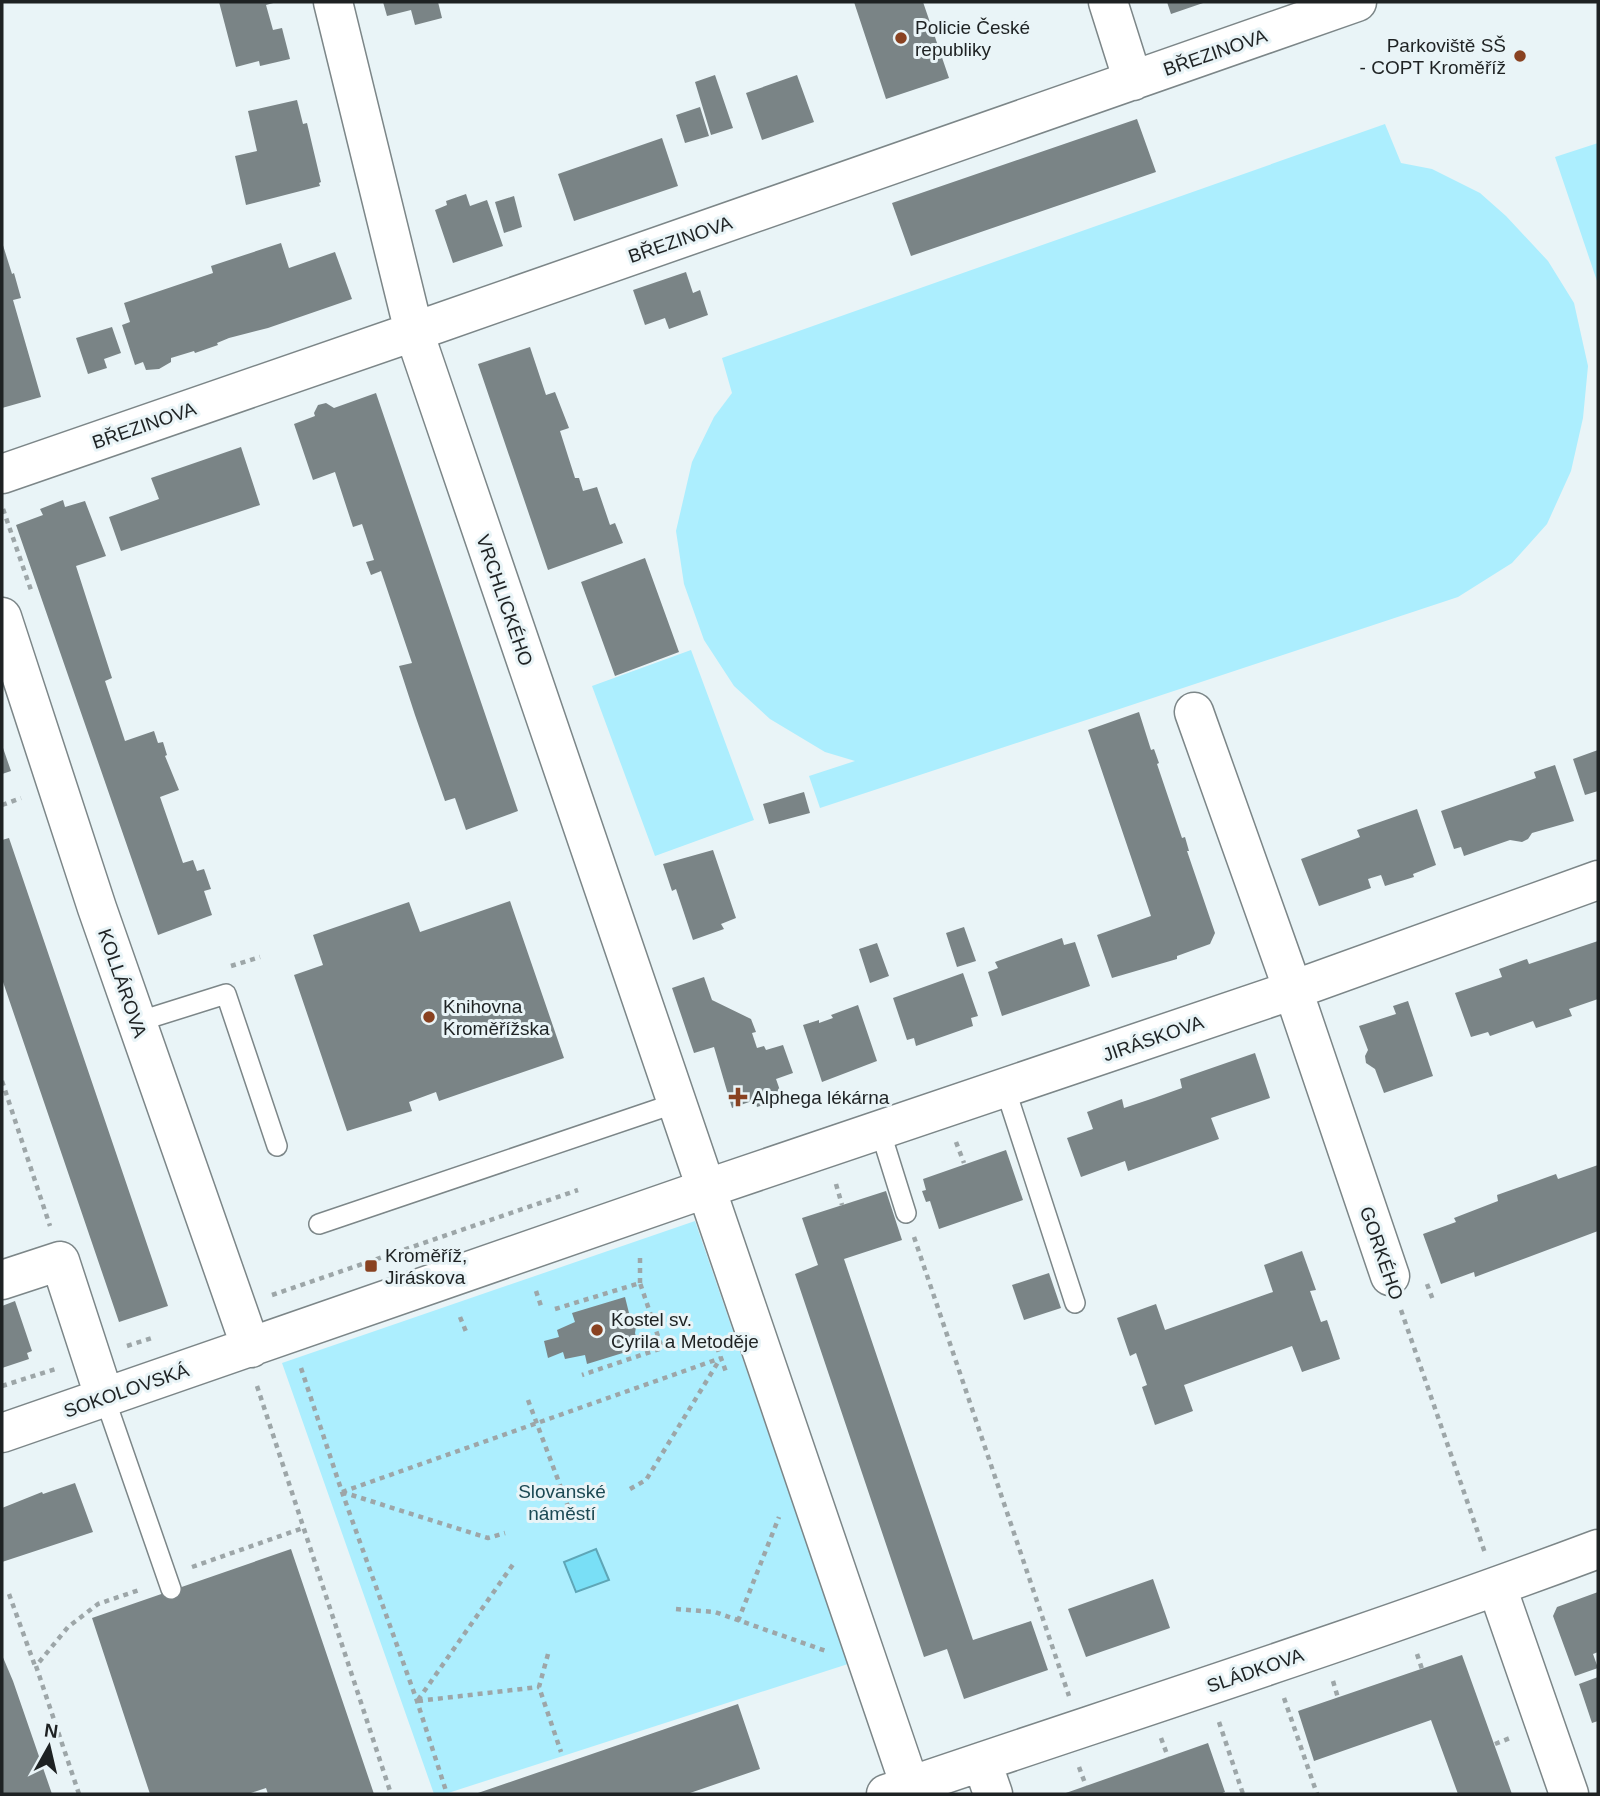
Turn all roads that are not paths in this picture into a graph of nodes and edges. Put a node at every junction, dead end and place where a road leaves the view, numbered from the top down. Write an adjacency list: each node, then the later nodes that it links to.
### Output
1 (332, 2): 5 (street, VRCHLICKÉHO)
2 (1108, 2): 4 (street)
3 (1357, 2): 4 (street, BŘEZINOVA)
4 (1133, 81): 5 (street, BŘEZINOVA)
5 (414, 332): 6 (street, BŘEZINOVA); 13 (street, VRCHLICKÉHO)
6 (2, 474)
7 (2, 617): 11 (street, KOLLÁROVA)
8 (1194, 712): 10 (street, GORKÉHO)
9 (1598, 880): 10 (street, JIRÁSKOVA)
10 (1293, 990): 12 (street, JIRÁSKOVA); 19 (street, GORKÉHO)
11 (137, 1022): 15 (lane); 22 (street, KOLLÁROVA)
12 (1005, 1088): 14 (street, JIRÁSKOVA); 21 (lane)
13 (676, 1103): 16 (street, VRCHLICKÉHO); 18 (lane)
14 (880, 1130): 16 (street, JIRÁSKOVA); 17 (lane)
15 (277, 1146)
16 (705, 1189): 22 (street); 29 (street)
17 (906, 1213)
18 (319, 1224)
19 (1390, 1276)
20 (2, 1280): 23 (street)
21 (1075, 1303)
22 (251, 1348): 23 (street, SOKOLOVSKÁ)
23 (104, 1396): 24 (street, SOKOLOVSKÁ); 26 (lane)
24 (2, 1433)
25 (1598, 1549): 27 (street, SLÁDKOVA)
26 (169, 1583)
27 (1497, 1587): 28 (street, SLÁDKOVA); 30 (street)
28 (988, 1778): 29 (street, SLÁDKOVA)
29 (898, 1790)
30 (1569, 1794)

